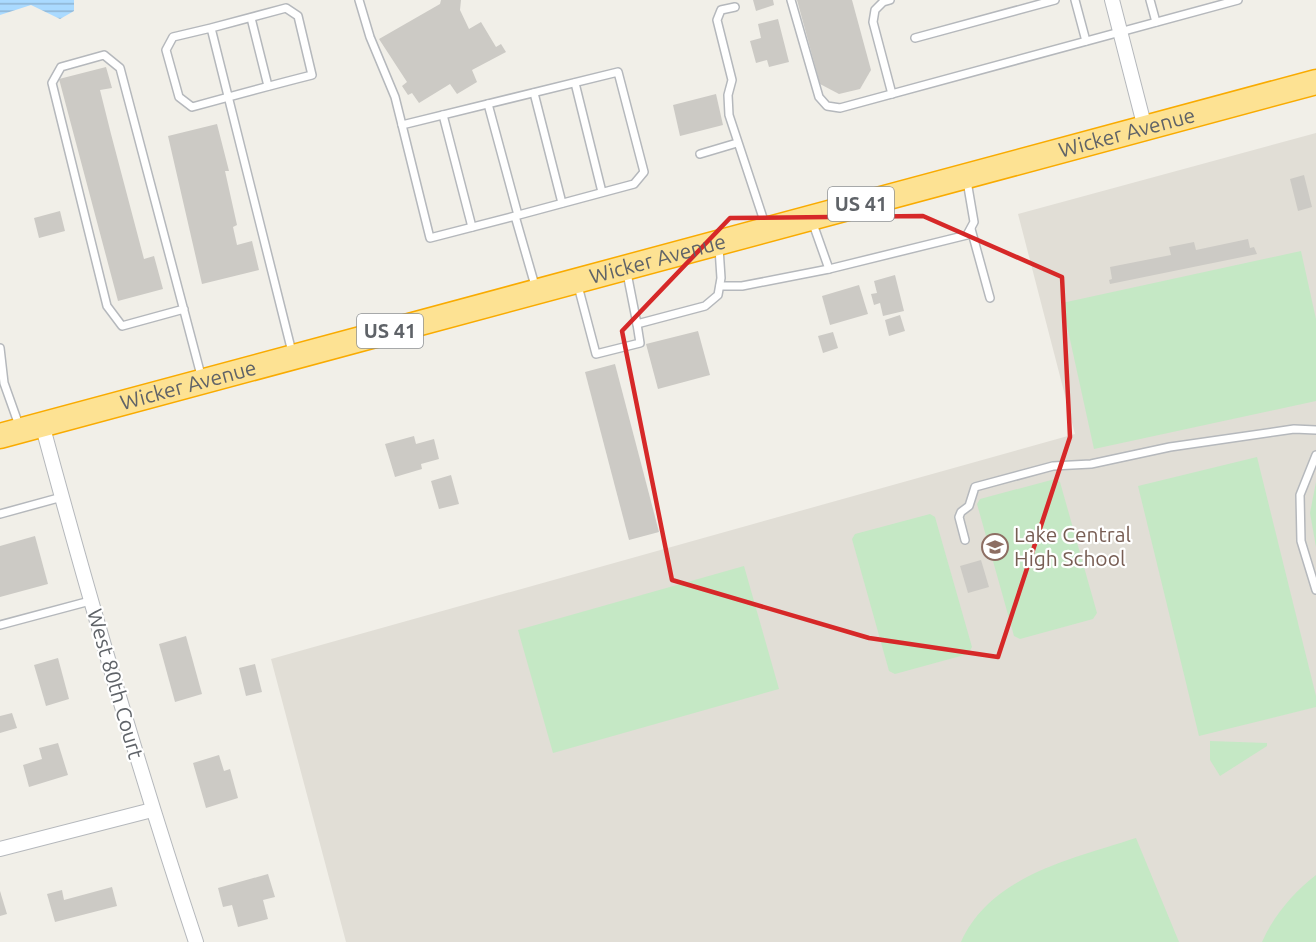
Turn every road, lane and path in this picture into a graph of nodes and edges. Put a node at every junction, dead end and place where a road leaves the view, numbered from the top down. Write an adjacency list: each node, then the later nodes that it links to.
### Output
1 (359, 0): 24 (lane)
2 (791, 0): 20 (lane)
3 (890, 0): 20 (lane)
4 (1055, 0): 14 (lane)
5 (1075, 0): 15 (lane)
6 (1112, 0): 13 (street)
7 (1150, 0): 11 (lane)
8 (1238, 0): 11 (lane)
9 (735, 7): 26 (lane)
10 (251, 18): 12 (lane); 18 (lane); 18 (lane)
11 (1155, 22): 13 (lane)
12 (211, 28): 21 (lane); 21 (lane)
13 (1120, 32): 15 (lane); 25 (street)
14 (915, 39)
15 (1086, 41): 20 (lane)
16 (575, 82): 19 (lane); 29 (lane); 29 (lane)
17 (1316, 82): 25 (highway, Wicker Avenue / US 41)
18 (268, 86): 21 (lane)
19 (534, 93): 22 (lane); 30 (lane)
20 (892, 94)
21 (228, 97): 46 (lane)
22 (488, 104): 23 (lane); 31 (lane)
23 (443, 115): 24 (lane); 33 (lane)
24 (402, 126): 33 (lane)
25 (1145, 128): 28 (highway, Wicker Avenue / US 41)
26 (737, 143): 27 (lane); 35 (lane)
27 (700, 154)
28 (966, 176): 32 (highway, Wicker Avenue / US 41); 34 (lane)
29 (602, 192): 30 (lane)
30 (562, 203): 31 (lane)
31 (517, 215): 33 (lane); 41 (lane)
32 (810, 218): 35 (highway, Wicker Avenue / US 41); 38 (lane)
33 (472, 227)
34 (970, 229): 38 (lane); 42 (lane)
35 (766, 230): 36 (highway, Wicker Avenue / US 41)
36 (719, 242): 37 (highway, Wicker Avenue / US 41); 40 (lane)
37 (626, 267): 39 (highway, Wicker Avenue / US 41); 44 (lane)
38 (829, 269): 40 (lane)
39 (577, 281): 41 (highway, Wicker Avenue / US 41); 44 (lane)
40 (720, 286): 44 (lane)
41 (537, 291): 46 (highway, Wicker Avenue / US 41)
42 (990, 298)
43 (184, 309): 43 (lane); 47 (lane)
44 (637, 324)
45 (0, 348): 48 (lane)
46 (293, 357): 47 (highway, Wicker Avenue / US 41)
47 (203, 381): 48 (highway, Wicker Avenue / US 41)
48 (21, 430): 51 (street, West 80th Court)
49 (1316, 430): 53 (lane)
50 (1316, 455): 54 (lane)
51 (62, 497): 52 (lane); 55 (street, West 80th Court)
52 (0, 514)
53 (965, 540)
54 (1316, 590)
55 (90, 601): 56 (lane); 57 (street, West 80th Court)
56 (0, 625)
57 (152, 810): 58 (street); 59 (street, West 80th Court)
58 (0, 849)
59 (196, 942)

